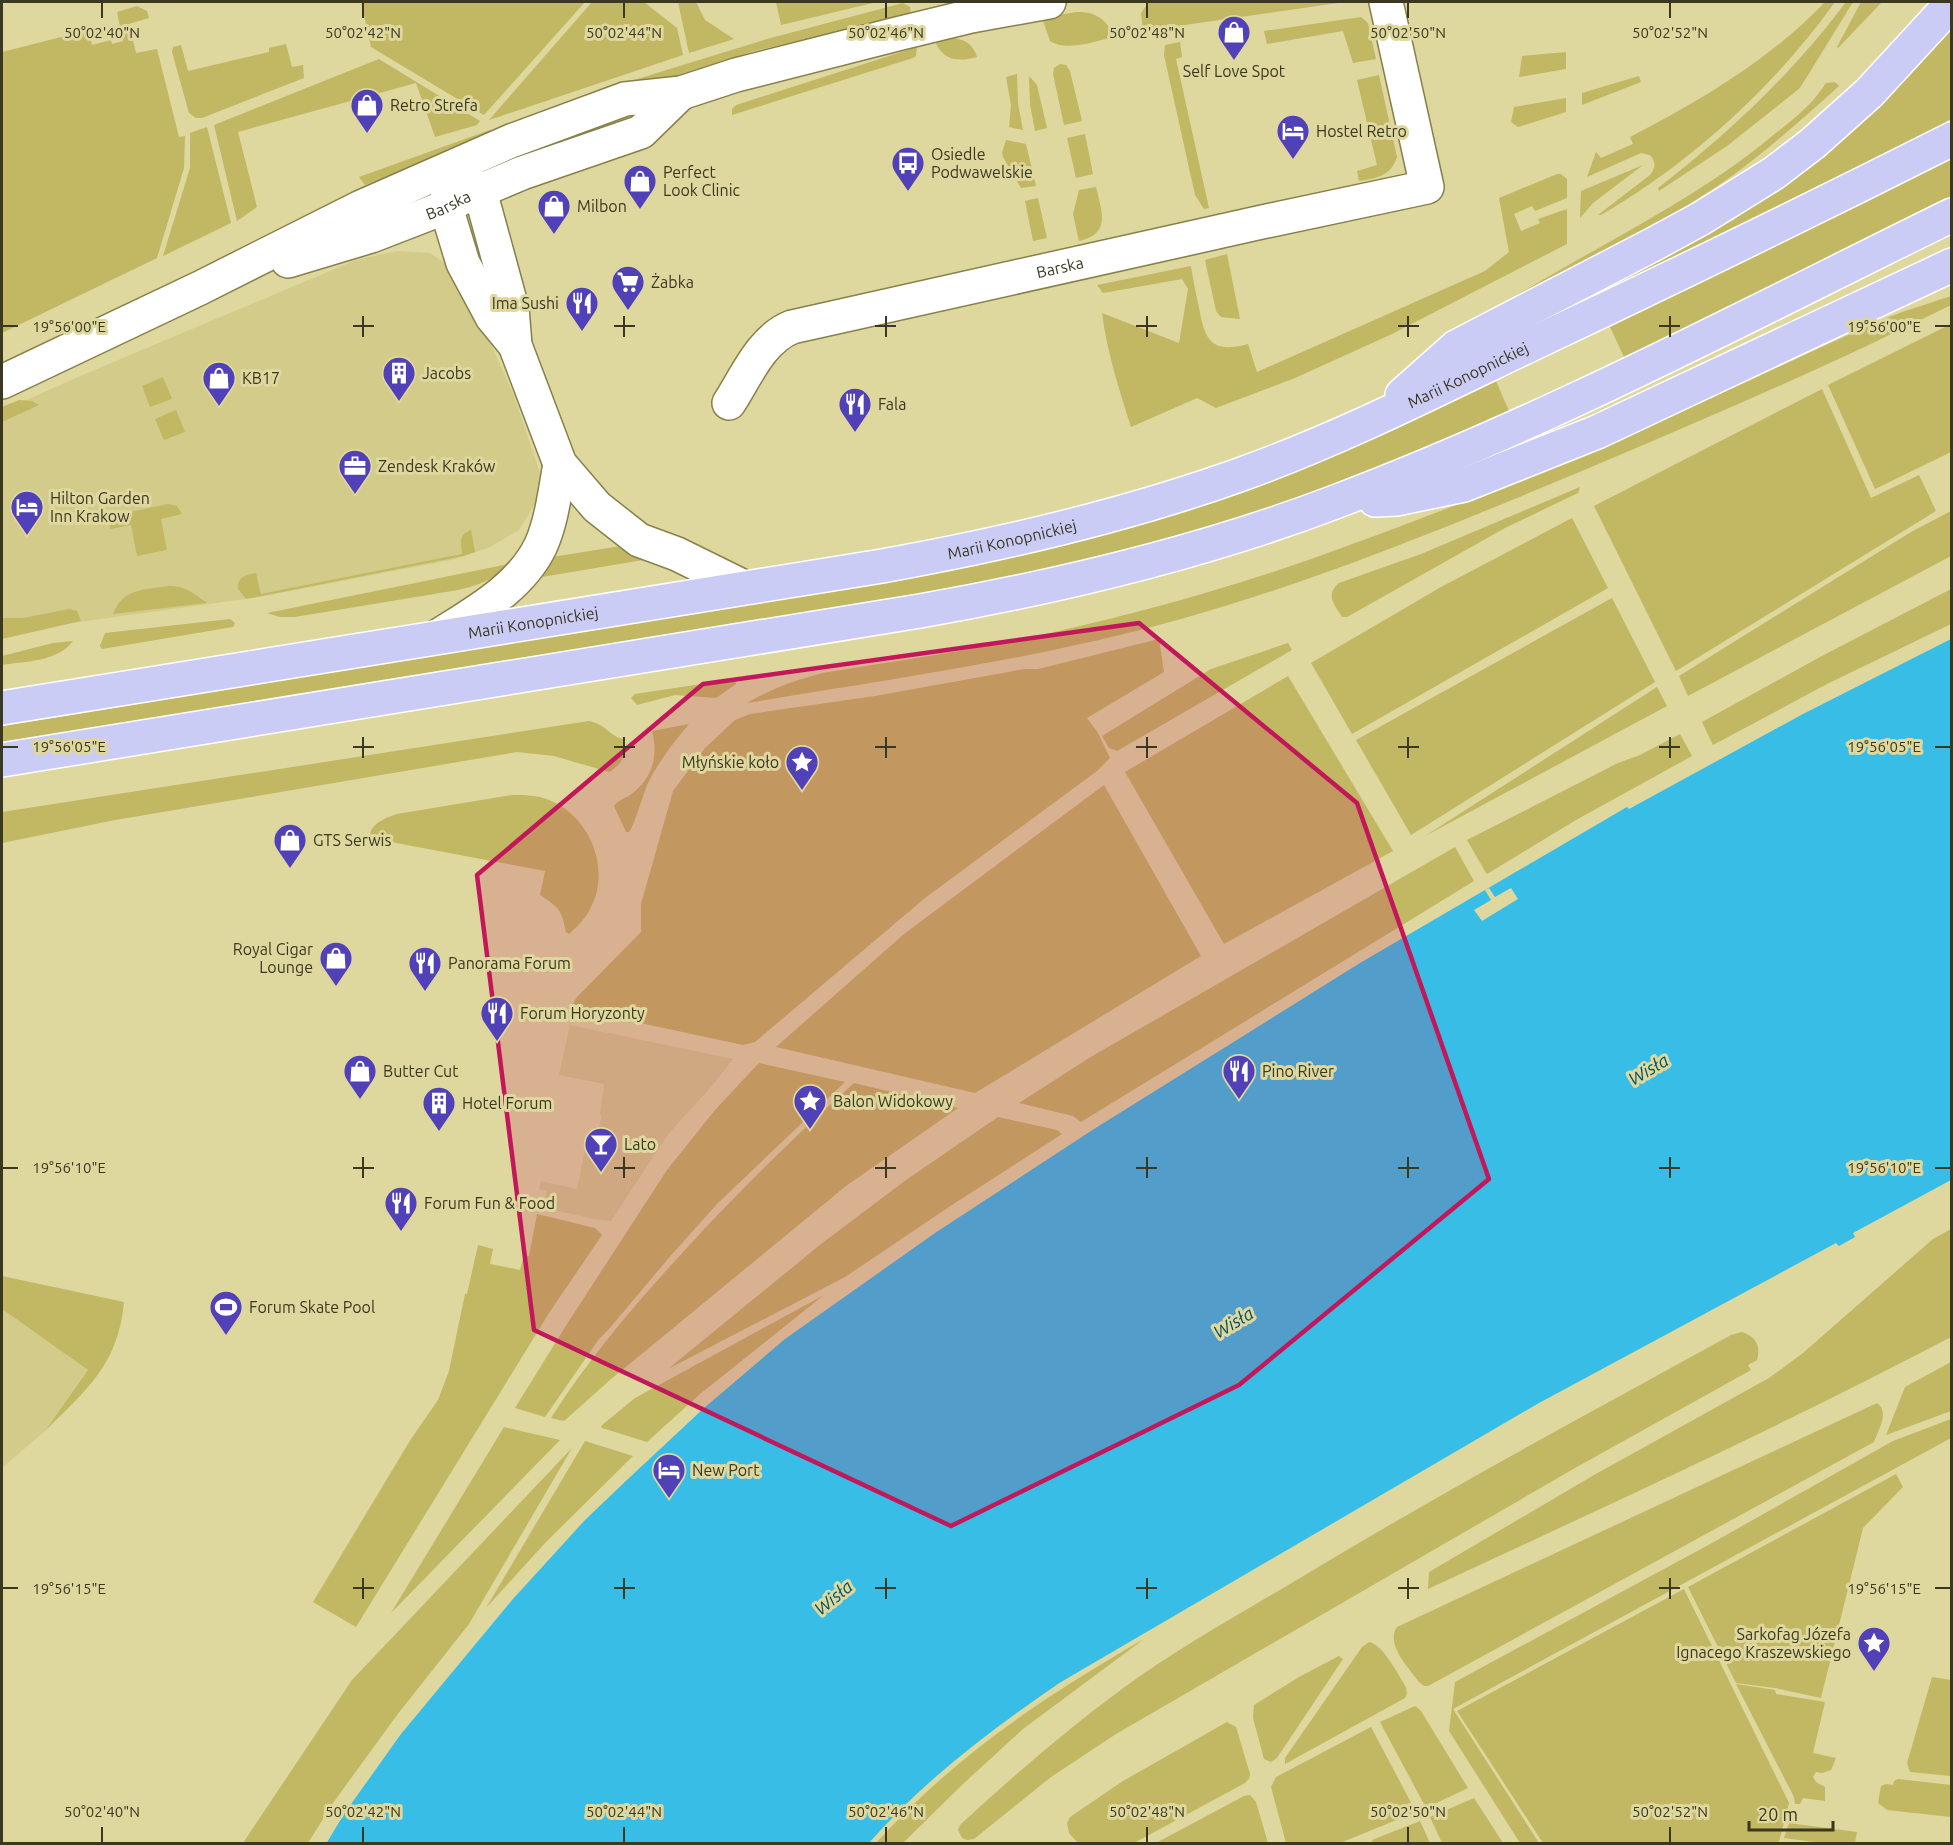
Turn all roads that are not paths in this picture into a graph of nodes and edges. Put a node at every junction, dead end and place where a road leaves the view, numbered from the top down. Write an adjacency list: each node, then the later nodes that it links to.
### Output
1 (1049, 2): 4 (street, Barska)
2 (1386, 2): 15 (street, Barska)
3 (1952, 3): 16 (main road)
4 (969, 9): 5 (street, Barska)
5 (681, 93): 7 (street, Barska); 8 (street, Barska)
6 (1952, 139): 16 (main road, Marii Konopnickiej)
7 (452, 168): 8 (street); 9 (street); 12 (street, Barska)
8 (480, 191): 9 (street, Barska); 13 (street)
9 (446, 207): 12 (street, Barska); 13 (street)
10 (1952, 215): 18 (main road)
11 (1952, 265): 18 (main road)
12 (200, 288): 14 (street, Barska)
13 (515, 345): 17 (street)
14 (2, 382)
15 (729, 403)
16 (1377, 418): 19 (main road, Marii Konopnickiej)
17 (560, 464): 19 (street); 20 (street)
18 (1334, 503): 22 (main road)
19 (746, 588): 20 (main road, Marii Konopnickiej)
20 (435, 638): 21 (main road, Marii Konopnickiej)
21 (2, 708)
22 (2, 760)

